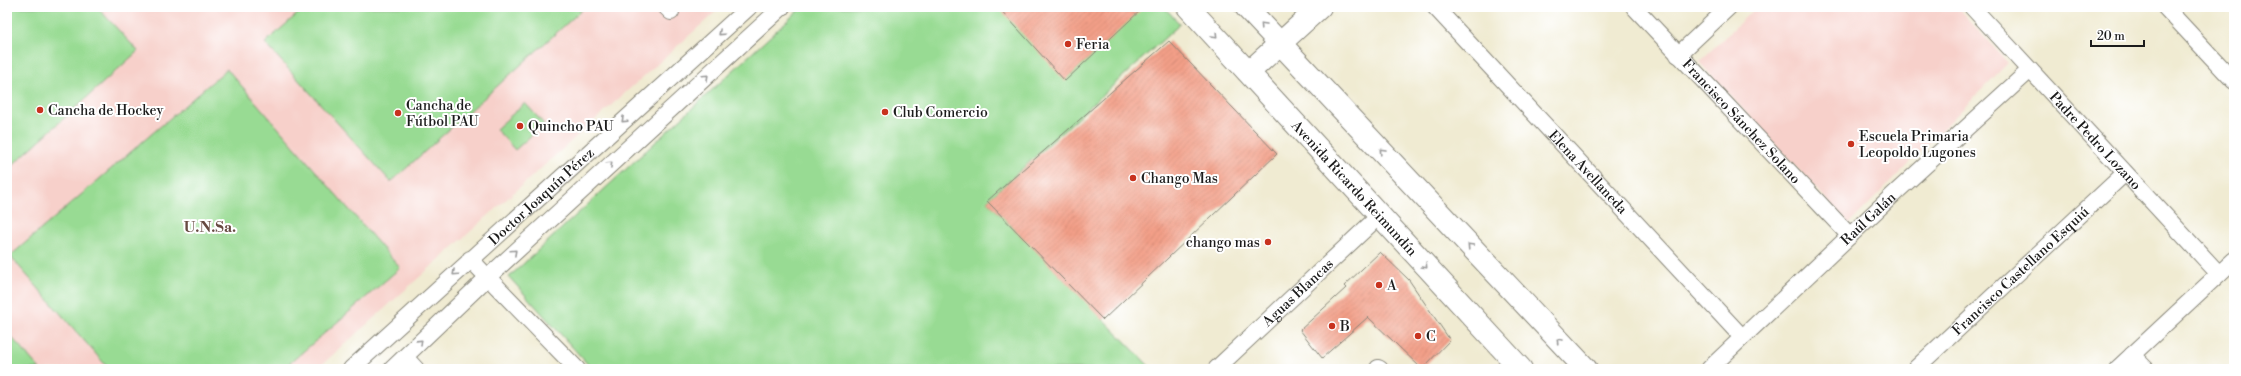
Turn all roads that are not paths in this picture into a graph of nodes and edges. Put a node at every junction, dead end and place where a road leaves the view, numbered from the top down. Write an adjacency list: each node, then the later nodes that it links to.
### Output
1 (749, 7): 19 (street, Doctor Joaquín Pérez, one-way to 19)
2 (782, 7): 22 (street, Doctor Joaquín Pérez, one-way to 2)
3 (1188, 7): 14 (street, Avenida Ricardo Reimundín, one-way to 14)
4 (1246, 7): 11 (street, one-way to 4)
5 (1320, 7): 11 (street)
6 (1435, 7): 23 (street, Elena Avellaneda)
7 (1634, 7): 12 (street, Francisco Sánchez Solano)
8 (1729, 7): 12 (street)
9 (1972, 7): 13 (street, Padre Pedro Lozano)
10 (2165, 7): 15 (street)
11 (1281, 44): 14 (street); 32 (street, one-way to 11)
12 (1678, 55): 18 (street, Francisco Sánchez Solano)
13 (2030, 70): 16 (street, Padre Pedro Lozano); 18 (street, Raúl Galán)
14 (1249, 72): 17 (street, Avenida Ricardo Reimundín)
15 (2234, 81)
16 (2125, 173): 21 (street, Padre Pedro Lozano); 34 (street, Francisco Castellano Esquiú)
17 (1379, 216): 26 (street, Avenida Ricardo Reimundín, one-way to 26); 31 (street, Aguas Blancas)
18 (1850, 236): 23 (street, Raúl Galán)
19 (470, 260): 22 (street); 27 (street, Doctor Joaquín Pérez, one-way to 27)
20 (2234, 260): 21 (street)
21 (2220, 274): 24 (street)
22 (488, 277): 25 (street, Doctor Joaquín Pérez, one-way to 22); 30 (street)
23 (1742, 337): 33 (street, Raúl Galán)
24 (2132, 355): 35 (street); 36 (street)
25 (405, 357): 28 (street, Doctor Joaquín Pérez); 29 (street)
26 (1513, 366)
27 (351, 369)
28 (392, 369)
29 (416, 369)
30 (577, 369)
31 (1216, 369)
32 (1586, 369)
33 (1709, 369)
34 (1915, 369)
35 (2117, 369)
36 (2146, 369)

